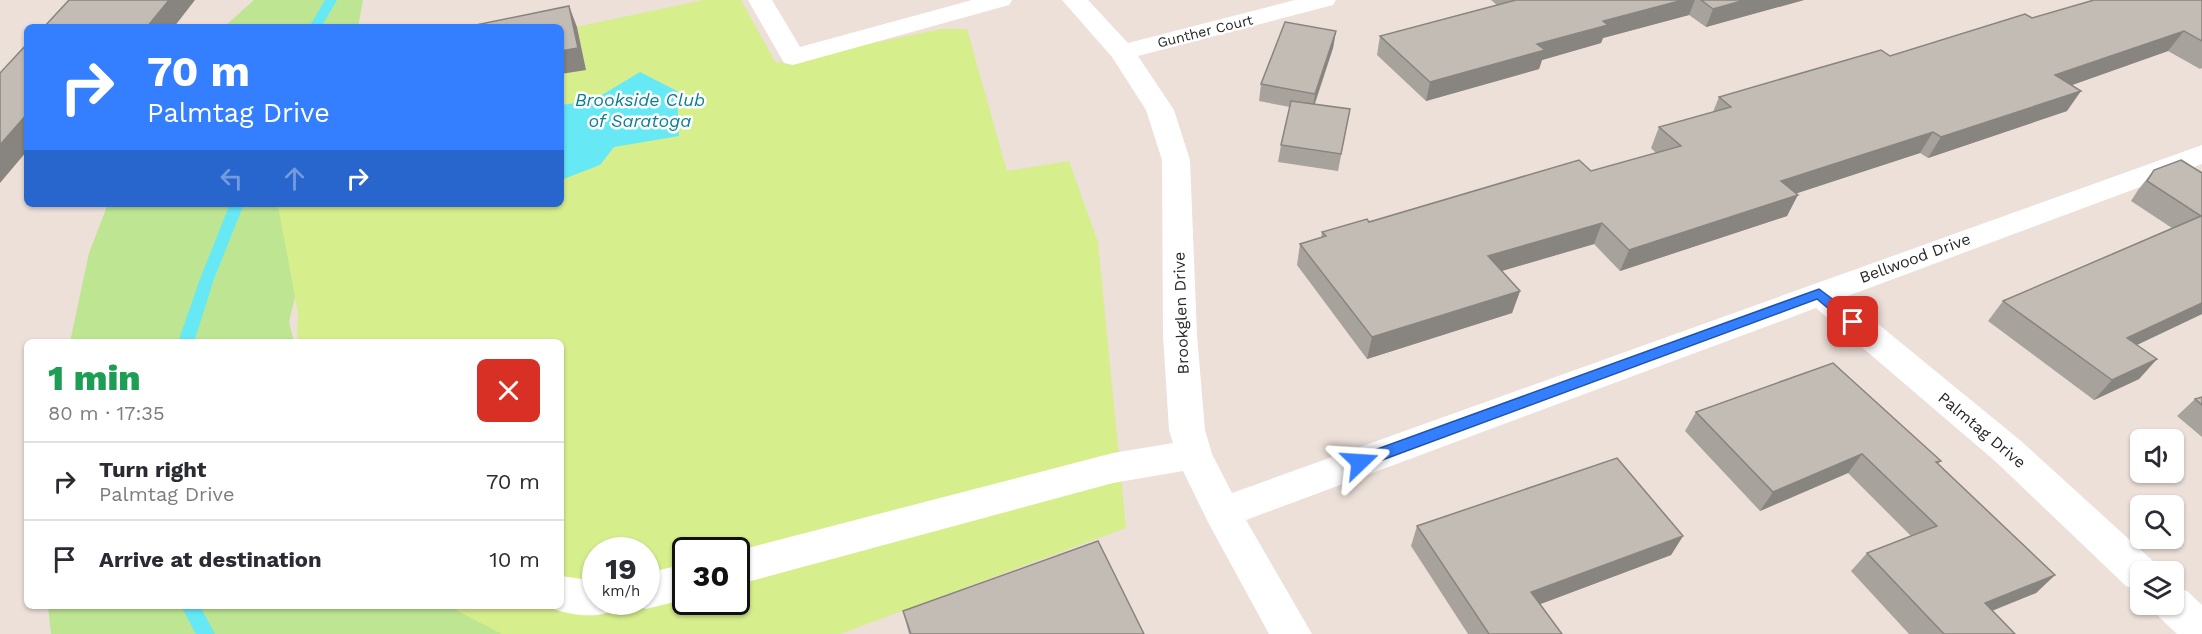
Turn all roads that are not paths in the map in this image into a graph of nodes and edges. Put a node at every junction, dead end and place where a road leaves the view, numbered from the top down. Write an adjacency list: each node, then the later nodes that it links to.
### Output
1 (760, 0): 2 (street)
2 (1000, 0)
3 (1074, 0): 5 (street, Brookglen Drive)
4 (1324, 0): 5 (street, Gunther Court)
5 (1122, 52): 8 (street, Brookglen Drive)
6 (2202, 154): 7 (street, Bellwood Drive)
7 (1819, 293): 9 (street, Bellwood Drive); 11 (street, Palmtag Drive)
8 (1194, 454): 9 (street, Brookglen Drive); 10 (street)
9 (1222, 513): 16 (street, Brookglen Drive)
10 (750, 564)
11 (2130, 565)
12 (564, 594): 13 (street)
13 (582, 597)
14 (2184, 614): 15 (street)
15 (2202, 631)
16 (1291, 634)

